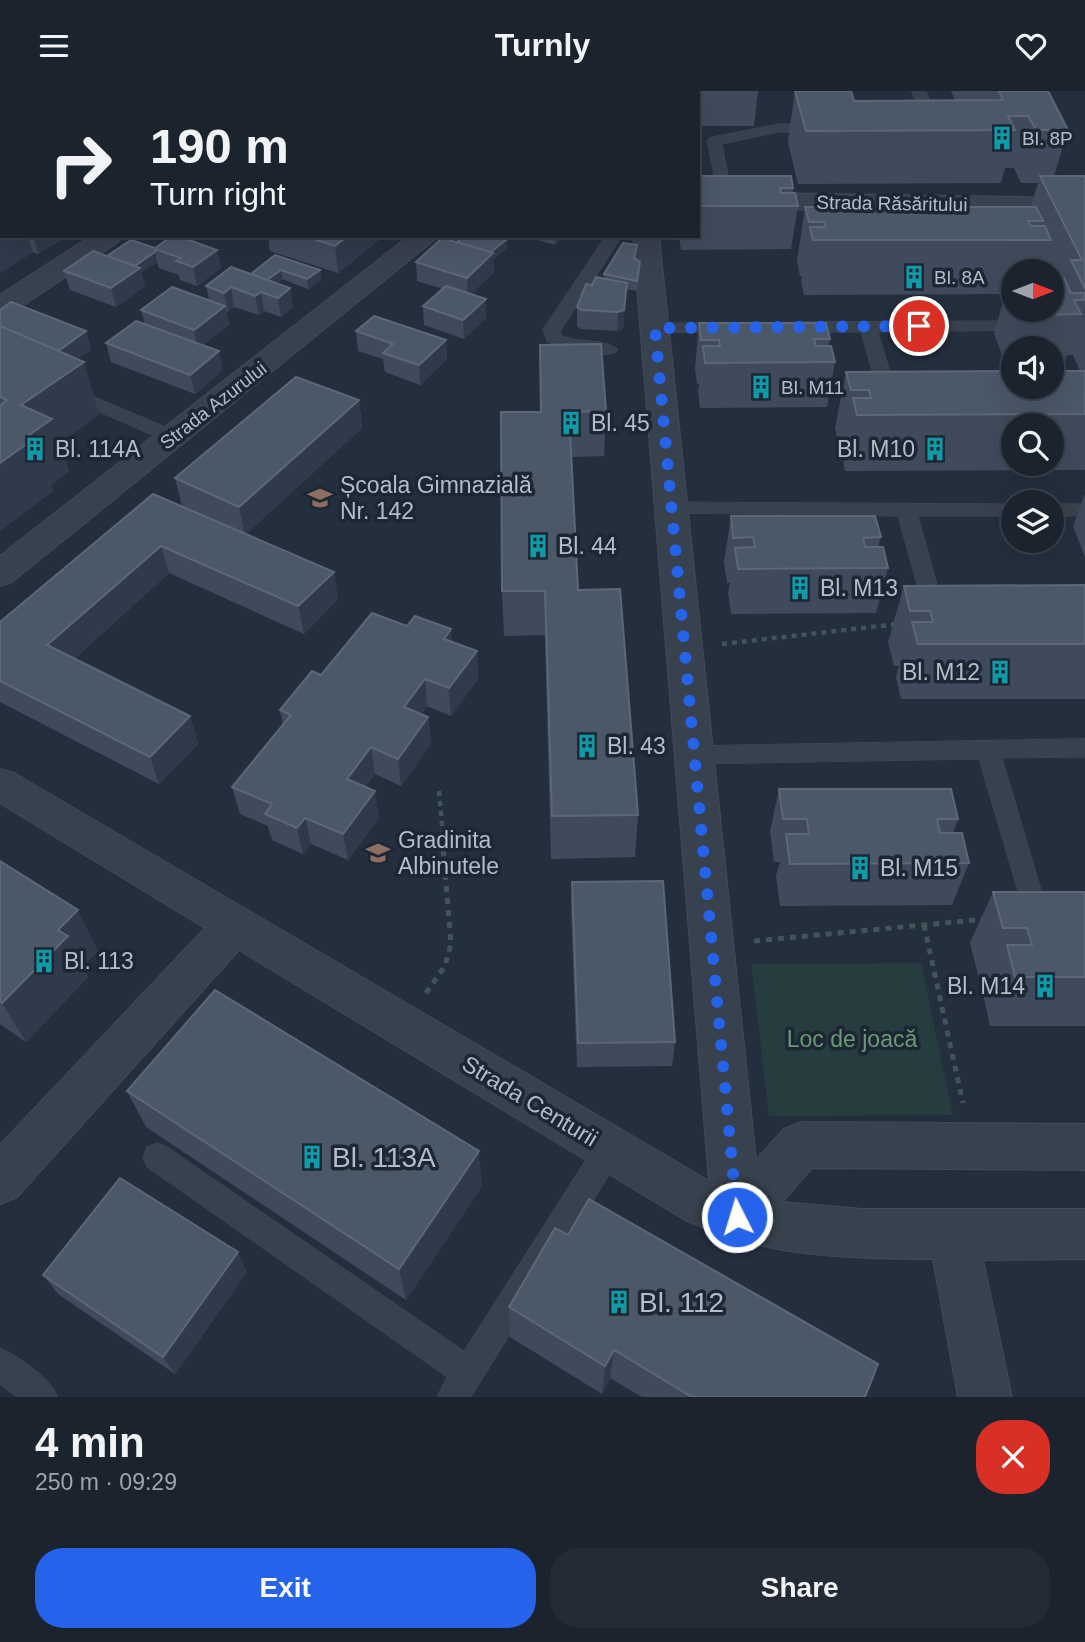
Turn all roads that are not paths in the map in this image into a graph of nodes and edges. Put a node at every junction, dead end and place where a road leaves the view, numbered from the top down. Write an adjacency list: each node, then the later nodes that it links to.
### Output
1 (919, 91): 3 (lane)
2 (831, 128): 5 (lane)
3 (907, 128)
4 (700, 200): 5 (street, Strada Răsăritului)
5 (725, 201): 6 (street, Strada Răsăritului)
6 (1085, 206)
7 (106, 238): 11 (street)
8 (423, 238): 20 (street, Strada Azurului)
9 (613, 238): 17 (lane)
10 (646, 238): 15 (street)
11 (0, 309)
12 (1021, 326): 14 (lane)
13 (775, 327): 14 (lane)
14 (868, 327): 19 (lane)
15 (655, 328): 16 (lane); 21 (street)
16 (748, 328)
17 (609, 350)
18 (61, 381): 20 (lane)
19 (905, 412)
20 (173, 437): 26 (street, Strada Azurului)
21 (671, 508): 22 (lane); 30 (street)
22 (906, 509): 24 (lane); 27 (lane)
23 (1085, 509): 25 (lane)
24 (1001, 510)
25 (1064, 510)
26 (0, 574)
27 (944, 620)
28 (1085, 748): 29 (lane)
29 (988, 750): 30 (lane); 32 (lane)
30 (694, 755): 38 (street)
31 (0, 783): 33 (street, Strada Centurii)
32 (1085, 914)
33 (236, 924): 35 (street, Strada Centurii); 37 (street)
34 (1085, 1147): 38 (street)
35 (608, 1149): 38 (street, Strada Centurii); 42 (lane)
36 (157, 1157): 42 (lane)
37 (0, 1180)
38 (737, 1217): 40 (street, Strada Centurii)
39 (1085, 1234): 40 (street, Strada Centurii)
40 (953, 1235): 44 (street)
41 (0, 1364): 43 (lane)
42 (461, 1385)
43 (43, 1397)
44 (985, 1397)

